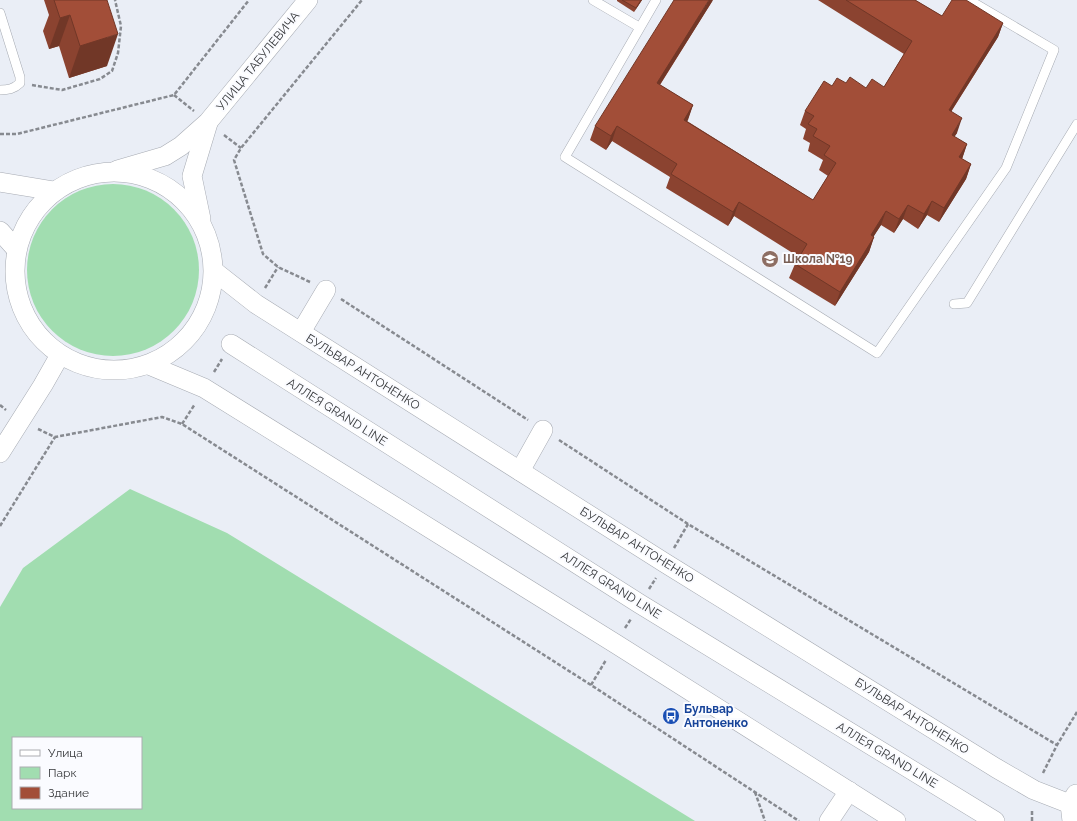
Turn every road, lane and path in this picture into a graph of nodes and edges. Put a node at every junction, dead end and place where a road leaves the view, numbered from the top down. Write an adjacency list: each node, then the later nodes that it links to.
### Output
1 (115, 0): 10 (path)
2 (249, 0): 14 (path)
3 (308, 0): 12 (street, УЛИЦА ТАБУЛЕВИЧА)
4 (362, 0): 22 (path)
5 (593, 0): 9 (lane)
6 (656, 0): 9 (lane)
7 (969, 0): 9 (lane)
8 (0, 13): 10 (lane)
9 (639, 27)
10 (20, 83): 11 (lane)
11 (0, 90)
12 (208, 122): 15 (street, УЛИЦА ТАБУЛЕВИЧА); 18 (street, УЛИЦА ТАБУЛЕВИЧА)
13 (1077, 124): 23 (lane)
14 (0, 134)
15 (111, 172): 17 (street); 18 (street)
16 (0, 182): 17 (street)
17 (54, 191): 20 (street)
18 (203, 226): 21 (street)
19 (0, 231): 20 (street)
20 (16, 249): 26 (street)
21 (214, 271): 24 (street, БУЛЬВАР АНТОНЕНКО); 27 (street)
22 (326, 290): 24 (street); 30 (path)
23 (954, 304)
24 (301, 332): 33 (street, БУЛЬВАР АНТОНЕНКО)
25 (231, 344): 45 (street, АЛЛЕЯ GRAND LINE)
26 (60, 355): 27 (street); 29 (street)
27 (148, 365): 38 (street)
28 (0, 405): 29 (path)
29 (21, 420): 31 (path); 32 (street)
30 (543, 430): 33 (street); 36 (path)
31 (55, 437): 34 (path); 39 (path)
32 (0, 453)
33 (520, 472): 37 (street, БУЛЬВАР АНТОНЕНКО)
34 (0, 526)
35 (1077, 712): 36 (path)
36 (1057, 745): 37 (path)
37 (1034, 790): 40 (street, БУЛЬВАР АНТОНЕНКО); 46 (path)
38 (849, 791): 43 (street); 44 (street)
39 (754, 792): 41 (path); 42 (path)
40 (1073, 806)
41 (765, 821)
42 (799, 821)
43 (829, 821)
44 (896, 821)
45 (995, 821)
46 (1032, 821)

